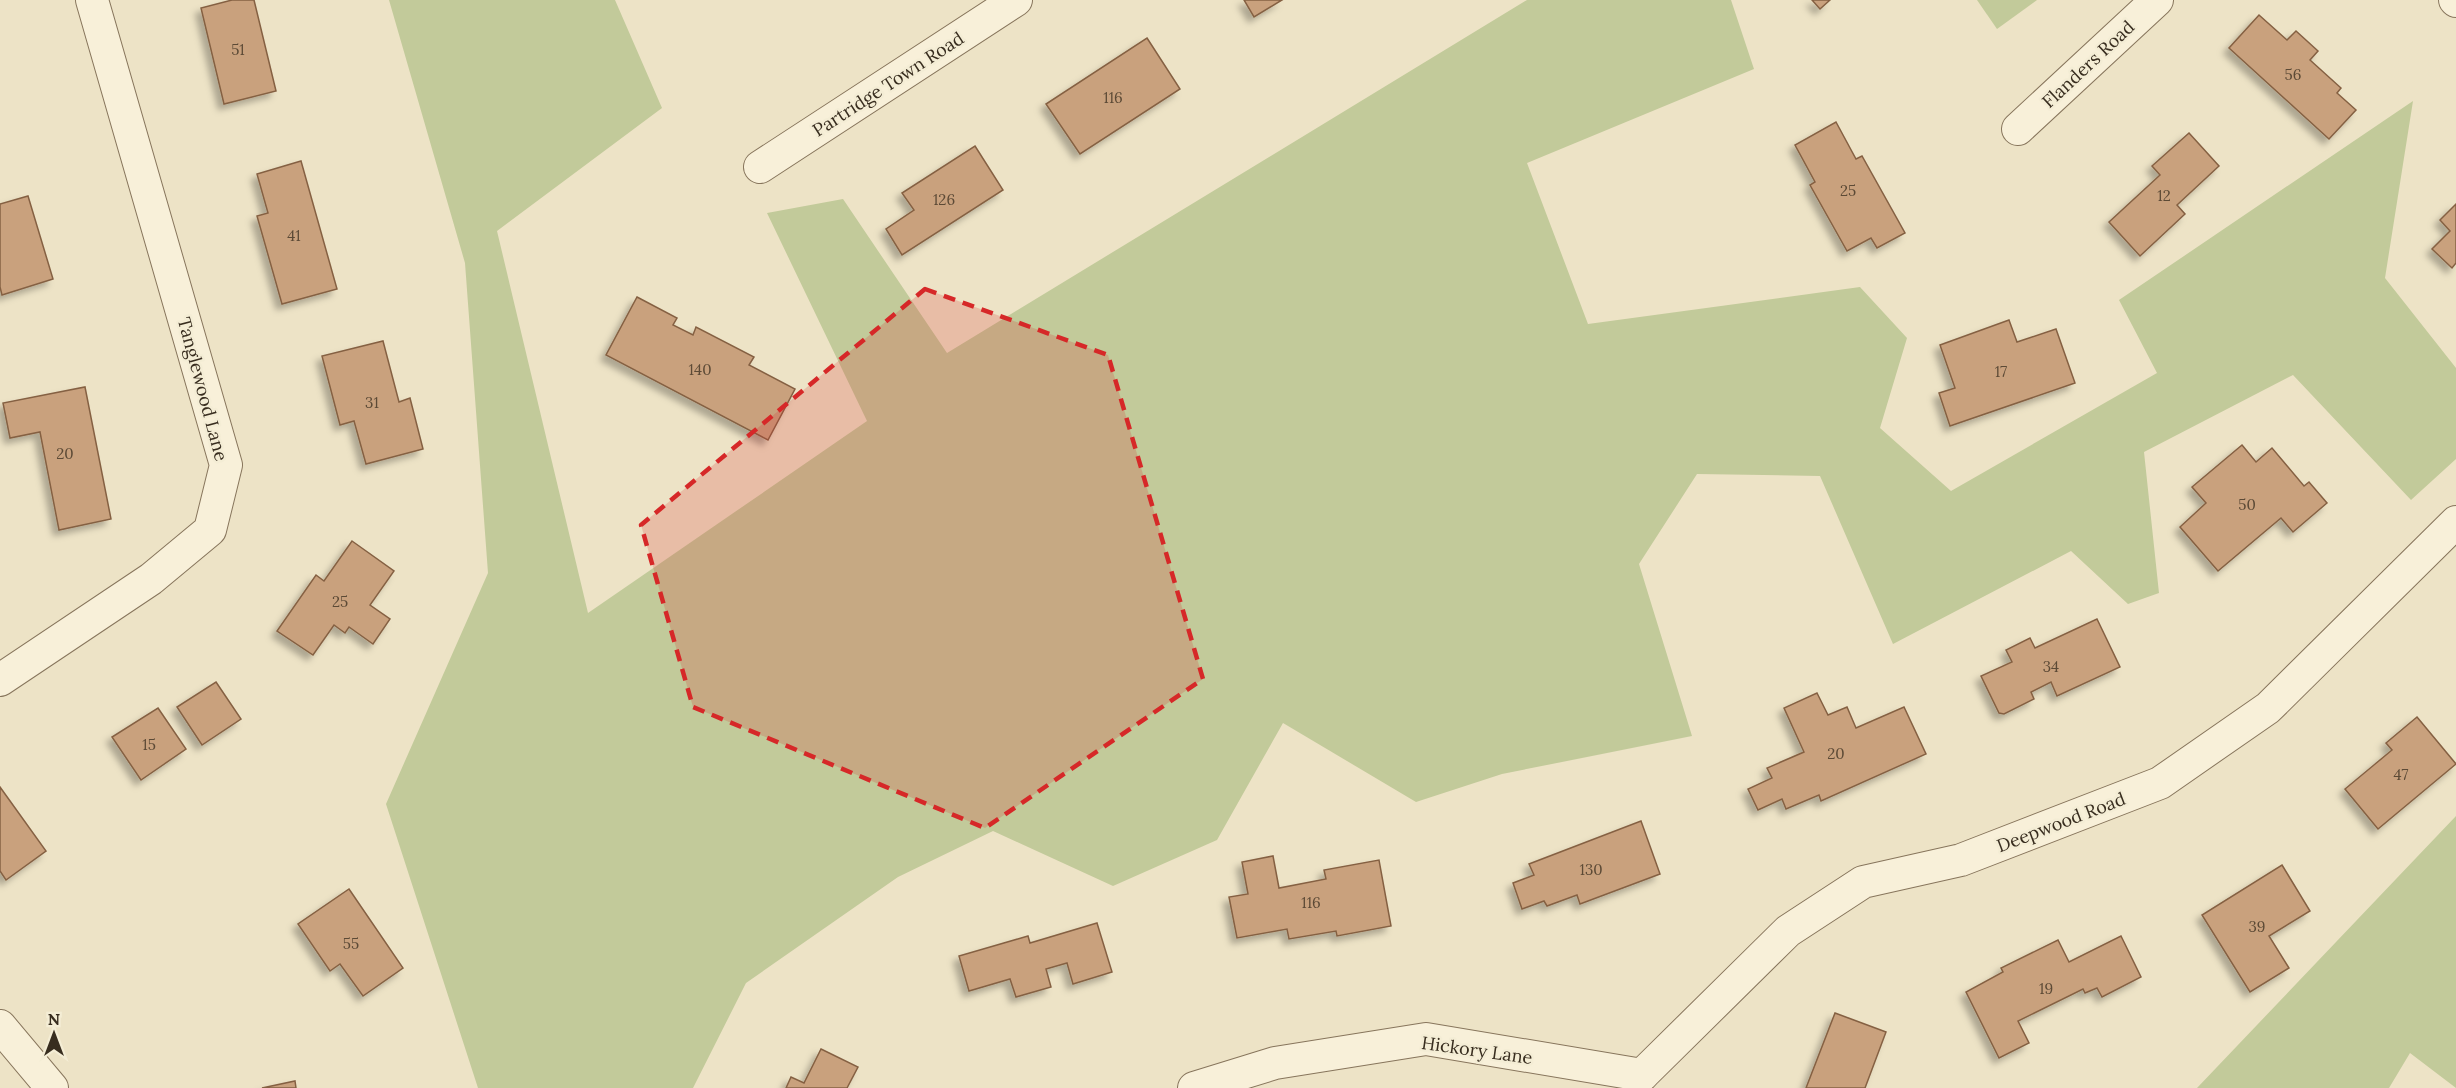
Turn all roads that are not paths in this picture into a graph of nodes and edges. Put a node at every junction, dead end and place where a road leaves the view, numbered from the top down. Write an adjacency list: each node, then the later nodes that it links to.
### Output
1 (92, 0): 7 (street, Tanglewood Lane)
2 (1016, 0): 5 (street, Partridge Town Road)
3 (2157, 0): 4 (street, Flanders Road)
4 (2018, 129)
5 (760, 167)
6 (2456, 522): 9 (street, Deepwood Road)
7 (0, 680)
8 (0, 1026): 10 (street)
9 (1645, 1082): 11 (street, Hickory Lane)
10 (52, 1088)
11 (1194, 1088)

